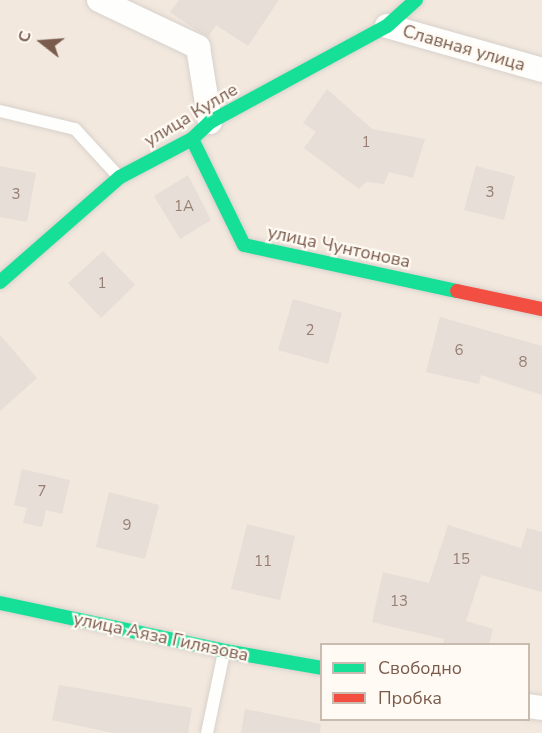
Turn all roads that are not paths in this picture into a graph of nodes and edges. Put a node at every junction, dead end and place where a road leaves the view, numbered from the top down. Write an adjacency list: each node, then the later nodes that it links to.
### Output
1 (99, 0): 6 (street)
2 (416, 0): 3 (street, улица Кулле)
3 (387, 26): 4 (street, Славная улица); 6 (street, улица Кулле)
4 (542, 70)
5 (0, 111): 8 (lane)
6 (210, 122): 7 (street, улица Кулле)
7 (192, 139): 8 (street, улица Кулле); 10 (street, улица Чунтонова)
8 (120, 177): 9 (street, улица Кулле)
9 (6, 271)
10 (542, 309)
11 (0, 603): 12 (street, улица Аяза Гилязова)
12 (225, 651): 13 (street, улица Аяза Гилязова); 14 (lane)
13 (320, 668)
14 (207, 733)

